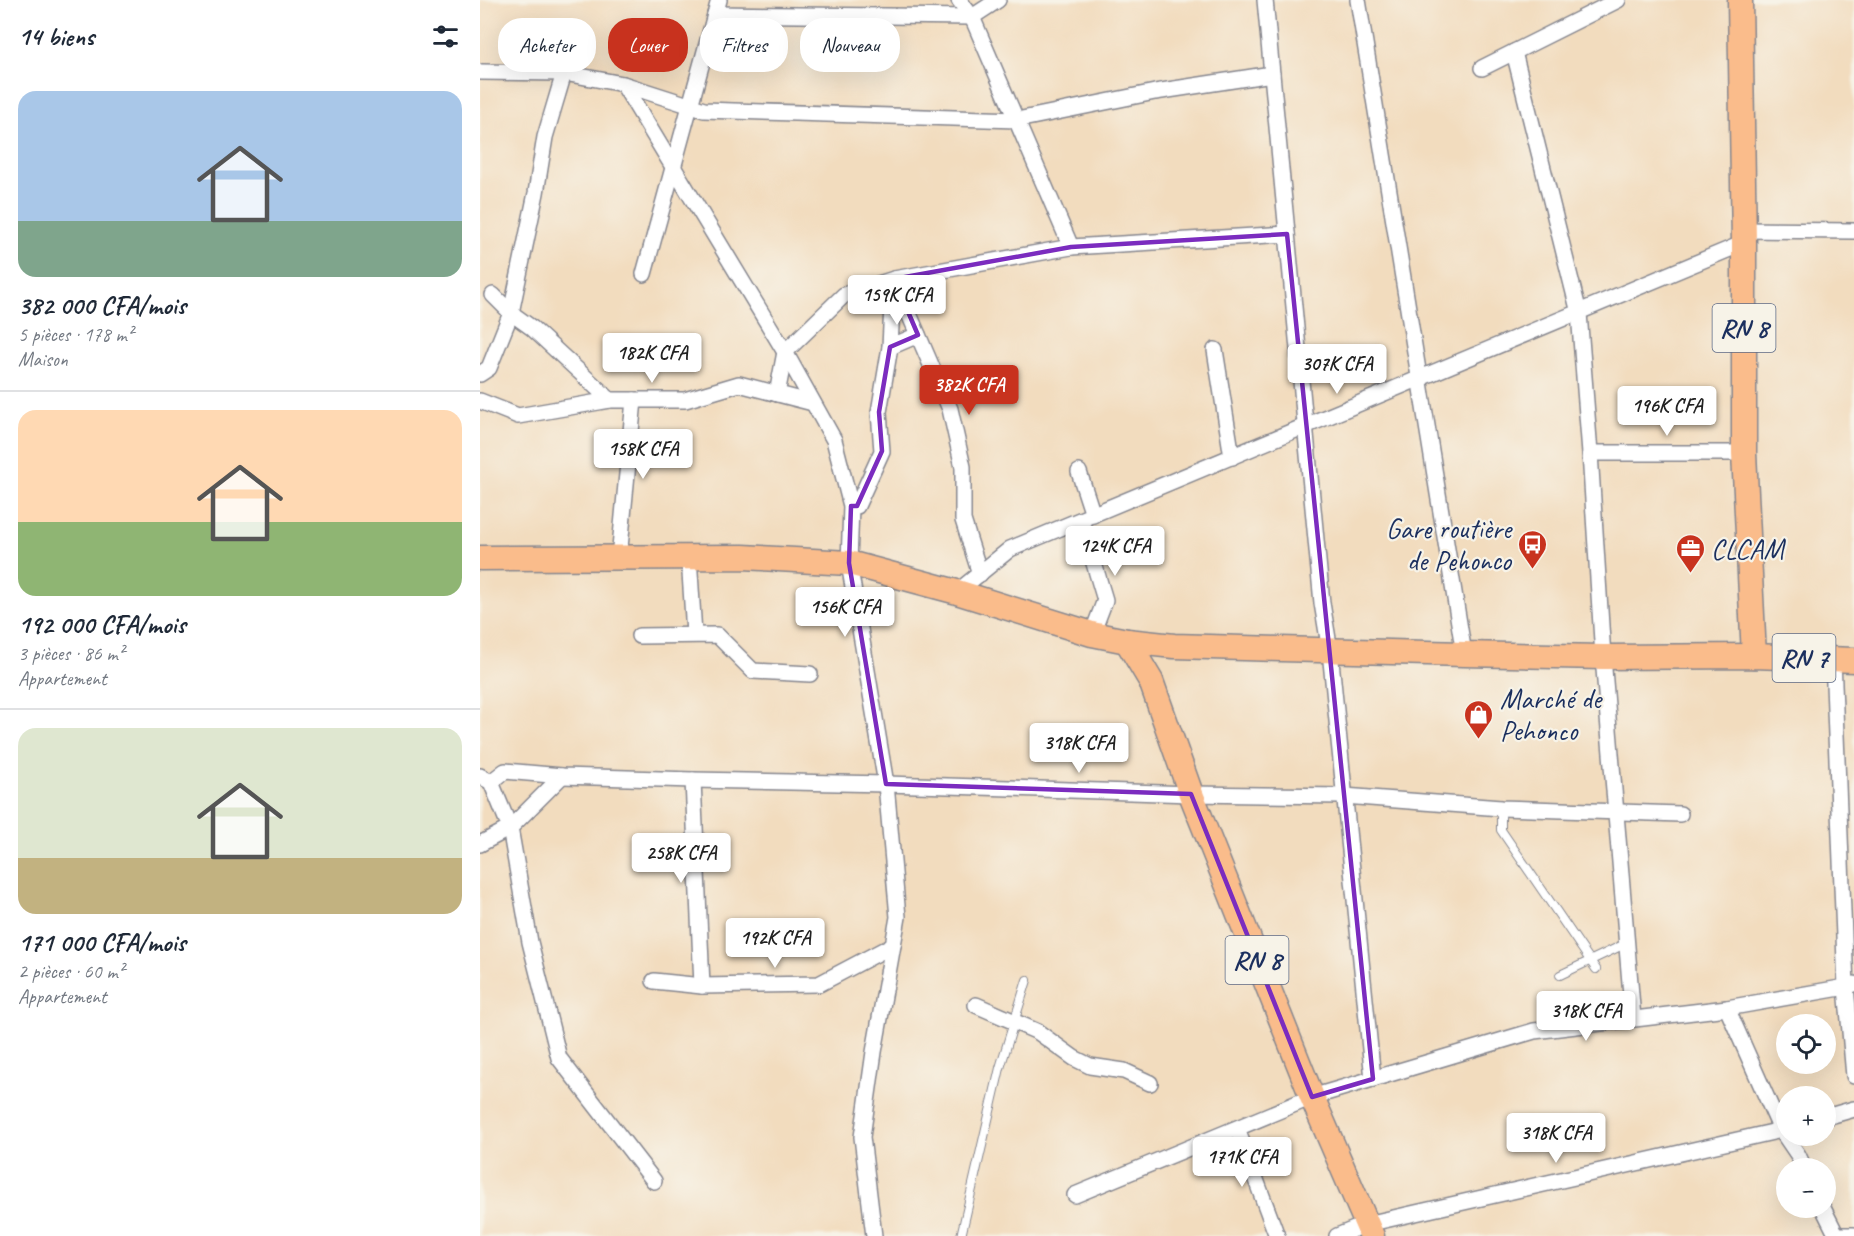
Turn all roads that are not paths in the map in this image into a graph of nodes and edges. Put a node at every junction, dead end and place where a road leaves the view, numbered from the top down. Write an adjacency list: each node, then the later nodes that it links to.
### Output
1 (959, 0): 8 (street)
2 (998, 0): 8 (street)
3 (1265, 0): 13 (street)
4 (1358, 0): 32 (street)
5 (1618, 0): 9 (street)
6 (1740, 0): 20 (main road, RN 8)
7 (717, 7): 8 (street); 15 (street)
8 (972, 17): 16 (street)
9 (1514, 52): 10 (street); 25 (street)
10 (1482, 68)
11 (480, 72): 12 (street)
12 (564, 73): 14 (street); 26 (street)
13 (1272, 74): 16 (street); 19 (street)
14 (623, 84): 15 (street); 17 (street)
15 (690, 105): 16 (street); 17 (street)
16 (1017, 120): 21 (street)
17 (674, 166): 22 (street); 30 (street)
18 (1854, 231): 20 (street)
19 (1287, 234): 21 (street); 38 (street)
20 (1744, 237): 25 (street); 40 (main road, RN 8)
21 (1071, 247): 23 (street)
22 (644, 274)
23 (894, 279): 27 (street); 28 (street); 30 (street)
24 (493, 295): 26 (street)
25 (1579, 312): 32 (street); 39 (street)
26 (511, 313): 31 (street); 34 (street)
27 (918, 335): 28 (street); 49 (street)
28 (890, 347): 43 (street)
29 (1215, 350): 41 (street)
30 (784, 352): 33 (street); 37 (street)
31 (480, 374)
32 (1419, 379): 38 (street); 57 (street)
33 (777, 394): 35 (street); 37 (street)
34 (610, 400): 35 (street); 36 (street)
35 (634, 400): 47 (street)
36 (480, 401)
37 (813, 403): 43 (street)
38 (1306, 426): 41 (street); 56 (street)
39 (1590, 453): 40 (street); 59 (street)
40 (1744, 453): 58 (main road, RN 8)
41 (1232, 457): 44 (street)
42 (1079, 472): 44 (street)
43 (851, 507): 48 (street)
44 (1087, 517): 49 (street); 52 (street)
45 (689, 557): 47 (main road); 48 (main road); 51 (street)
46 (480, 558): 47 (main road)
47 (619, 558)
48 (849, 563): 50 (main road); 66 (street)
49 (980, 574): 50 (street)
50 (957, 592): 52 (main road)
51 (694, 634): 53 (street); 61 (street)
52 (1092, 634): 54 (main road)
53 (639, 636)
54 (1127, 641): 55 (main road); 62 (main road, RN 8)
55 (1174, 646): 56 (main road); 62 (main road)
56 (1330, 651): 57 (main road); 68 (street)
57 (1464, 654): 59 (main road)
58 (1754, 656): 59 (main road); 60 (main road, RN 7)
59 (1603, 657): 70 (street)
60 (1843, 660): 81 (street)
61 (810, 674)
62 (1151, 681): 67 (main road, RN 8)
63 (561, 776): 64 (street); 65 (street); 72 (street)
64 (485, 779): 72 (street)
65 (693, 780): 66 (street); 82 (street)
66 (886, 784): 67 (street); 75 (street)
67 (1191, 794): 68 (street); 90 (main road, RN 8)
68 (1344, 796): 69 (street); 88 (street)
69 (1501, 808): 70 (street); 76 (lane)
70 (1616, 812): 71 (street); 74 (street)
71 (1680, 814)
72 (510, 828): 73 (street); 96 (street)
73 (480, 844)
74 (1627, 944): 76 (lane); 85 (street)
75 (894, 945): 82 (street); 101 (street)
76 (1590, 961): 77 (lane); 78 (lane)
77 (1596, 969)
78 (1560, 975)
79 (1027, 980): 86 (lane)
80 (654, 981): 82 (street)
81 (1850, 985): 84 (street); 87 (street)
82 (702, 986)
83 (976, 1005): 86 (street)
84 (1727, 1008): 85 (street); 92 (street)
85 (1633, 1019): 88 (street)
86 (1014, 1021): 89 (street); 102 (lane)
87 (1854, 1076)
88 (1373, 1079): 90 (street)
89 (1150, 1083)
90 (1312, 1097): 94 (street); 99 (main road, RN 8)
91 (1854, 1109): 93 (street)
92 (1776, 1112)
93 (1836, 1115)
94 (1237, 1129): 97 (street); 103 (street)
95 (1776, 1131): 99 (street)
96 (654, 1181)
97 (1075, 1195)
98 (1828, 1218): 100 (street)
99 (1370, 1230): 104 (street)
100 (1837, 1235): 105 (street)
101 (874, 1236)
102 (961, 1236)
103 (1277, 1236)
104 (1337, 1236)
105 (1854, 1236)

